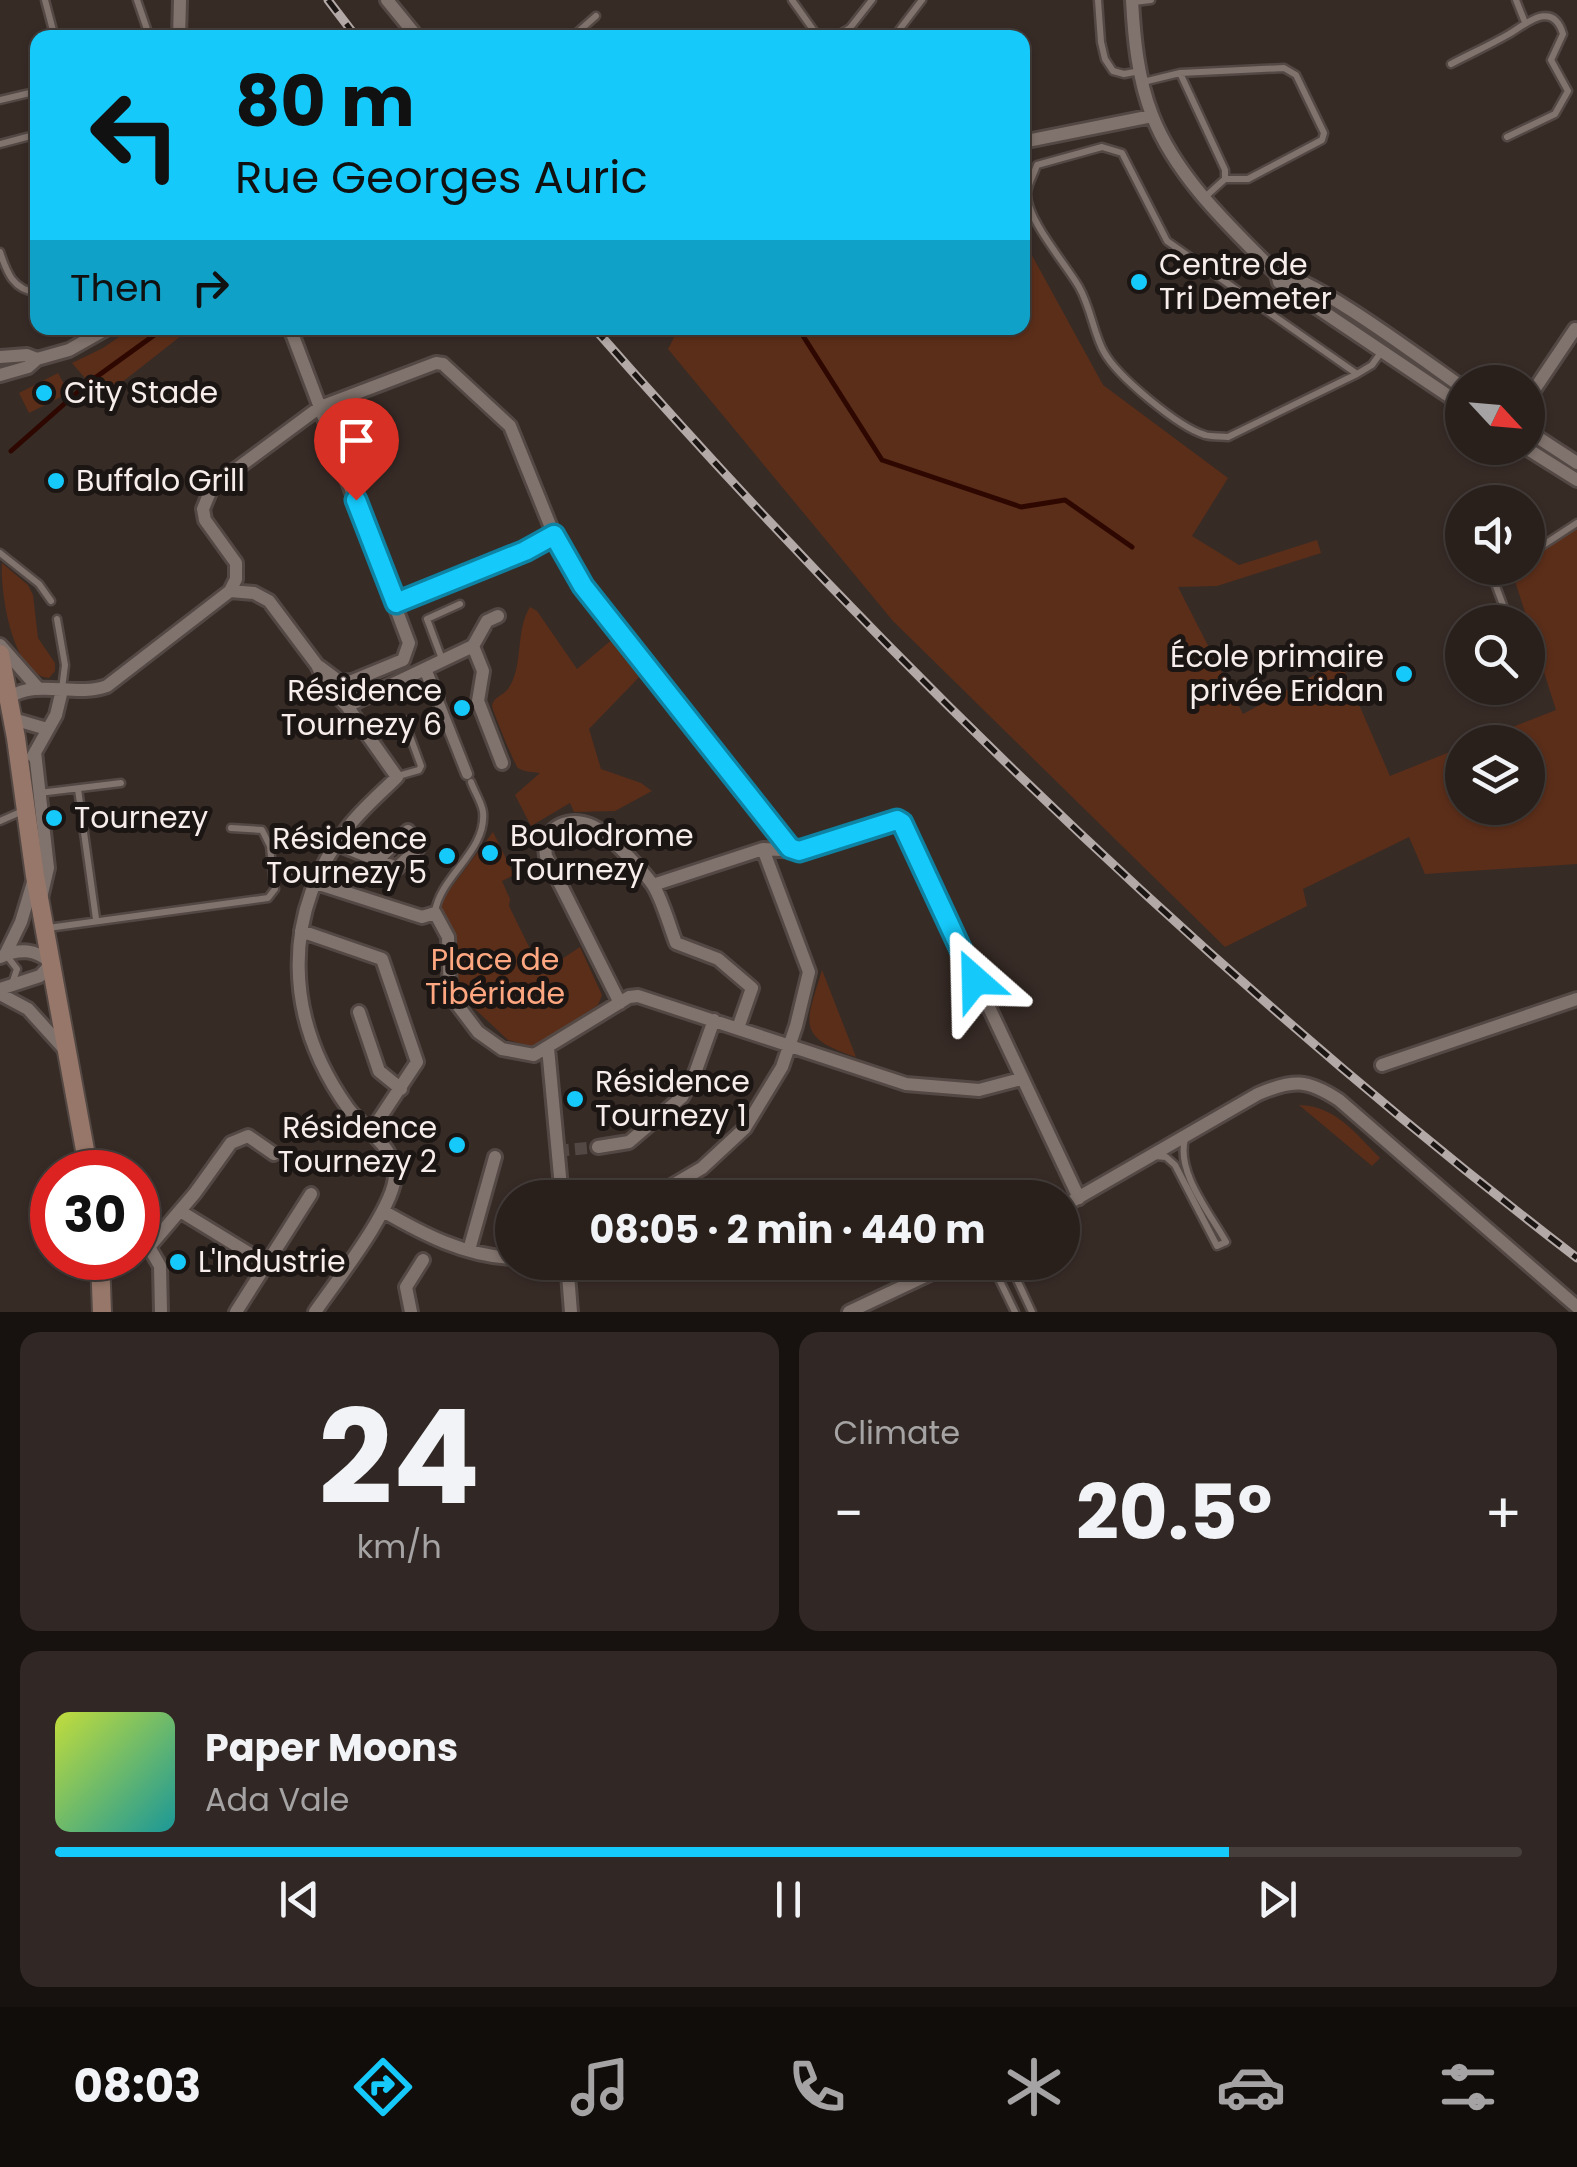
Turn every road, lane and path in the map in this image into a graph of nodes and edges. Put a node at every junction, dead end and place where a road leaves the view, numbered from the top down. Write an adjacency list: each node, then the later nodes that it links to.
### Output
1 (45, 0): 14 (lane)
2 (137, 0): 15 (lane)
3 (180, 0): 16 (street)
4 (387, 0): 17 (street)
5 (792, 0): 19 (lane)
6 (872, 0): 20 (lane)
7 (922, 0): 21 (lane)
8 (1098, 0): 24 (lane)
9 (1152, 0): 11 (lane)
10 (1516, 0): 13 (lane)
11 (1132, 1): 24 (street)
12 (596, 16): 18 (lane)
13 (1524, 20): 22 (lane); 29 (lane)
14 (53, 30)
15 (147, 30)
16 (179, 30)
17 (411, 30)
18 (579, 30)
19 (813, 30)
20 (847, 30)
21 (899, 30)
22 (1451, 64)
23 (1180, 73): 24 (lane); 32 (lane); 32 (lane)
24 (1142, 76): 27 (street)
25 (30, 93): 26 (lane)
26 (0, 100)
27 (1152, 116): 30 (street); 34 (street)
28 (30, 136): 31 (lane)
29 (1507, 137)
30 (1030, 140)
31 (0, 144)
32 (1225, 179): 34 (lane)
33 (1030, 183): 44 (lane)
34 (1210, 191): 41 (street)
35 (1030, 207): 44 (lane)
36 (0, 252): 37 (lane)
37 (30, 292)
38 (1576, 328): 45 (street)
39 (96, 335): 43 (street)
40 (293, 335): 49 (street)
41 (1386, 345): 44 (lane); 47 (street); 48 (street)
42 (0, 357): 43 (street)
43 (37, 359): 46 (street)
44 (1357, 374)
45 (1545, 374)
46 (0, 375)
47 (1445, 377)
48 (1445, 392)
49 (320, 407): 55 (street); 58 (street); 60 (street)
50 (1545, 441): 52 (street)
51 (1545, 460): 53 (street)
52 (1577, 463)
53 (1577, 480)
54 (1577, 522): 56 (lane)
55 (554, 535): 60 (street); 90 (street)
56 (1545, 544)
57 (0, 553): 59 (lane)
58 (230, 591): 68 (street); 71 (street)
59 (52, 601)
60 (396, 603): 68 (street)
61 (460, 604): 67 (lane)
62 (498, 616): 65 (street)
63 (56, 619): 71 (lane)
64 (0, 645): 70 (street)
65 (473, 646): 67 (street); 79 (street)
66 (0, 654): 73 (main road)
67 (442, 660): 69 (street)
68 (316, 665): 74 (street)
69 (424, 669): 72 (street); 74 (street)
70 (37, 687): 71 (street); 73 (street)
71 (62, 690): 77 (street)
72 (437, 698): 81 (street)
73 (4, 699): 75 (main road)
74 (347, 706): 80 (street)
75 (12, 719): 77 (street); 82 (main road)
76 (404, 720): 80 (lane)
77 (47, 729): 78 (street)
78 (36, 752): 82 (street); 85 (street)
79 (502, 763)
80 (397, 776): 89 (street)
81 (469, 778): 98 (lane)
82 (22, 780): 86 (main road)
83 (121, 783): 84 (lane)
84 (78, 789): 85 (lane); 99 (lane)
85 (39, 793): 97 (street)
86 (26, 809): 87 (lane); 93 (main road)
87 (0, 821)
88 (231, 828): 94 (lane)
89 (337, 844): 92 (street); 95 (street)
90 (790, 848): 91 (street); 114 (street)
91 (763, 849): 96 (street); 110 (street)
92 (377, 860)
93 (34, 876): 97 (main road); 102 (street)
94 (273, 878): 95 (lane); 99 (lane)
95 (316, 883): 98 (street); 101 (street)
96 (653, 885): 106 (street); 109 (street)
97 (40, 901): 100 (main road)
98 (435, 913): 111 (street)
99 (96, 919): 100 (lane)
100 (46, 928): 103 (main road)
101 (300, 931): 115 (street); 116 (street)
102 (3, 956): 103 (street); 104 (lane)
103 (52, 962): 104 (street); 112 (main road)
104 (4, 989): 112 (street)
105 (1577, 1000): 113 (street)
106 (620, 1003): 108 (street); 111 (street)
107 (359, 1012): 115 (street)
108 (714, 1020): 109 (street); 118 (street)
109 (738, 1028): 110 (street)
110 (789, 1046): 114 (street); 124 (street)
111 (548, 1048): 123 (street)
112 (66, 1051): 119 (main road)
113 (1382, 1066)
114 (1020, 1079): 125 (street)
115 (401, 1089): 116 (street)
116 (370, 1133): 128 (street)
117 (1186, 1137): 121 (street); 121 (lane); 141 (street)
118 (598, 1147)
119 (85, 1150)
120 (274, 1154): 129 (street)
121 (1152, 1156): 127 (street)
122 (495, 1157): 131 (street)
123 (560, 1180)
124 (684, 1180)
125 (1069, 1180)
126 (311, 1194): 134 (street)
127 (1080, 1197)
128 (384, 1210): 131 (street); 145 (street)
129 (180, 1211): 130 (street); 134 (street)
130 (160, 1231)
131 (469, 1250): 132 (street)
132 (495, 1255)
133 (423, 1260): 146 (street)
134 (265, 1263): 144 (street)
135 (101, 1280): 142 (main road)
136 (160, 1280): 143 (street)
137 (568, 1280): 147 (street)
138 (917, 1280): 148 (street)
139 (1000, 1280): 149 (lane)
140 (1017, 1280): 150 (lane)
141 (1577, 1307)
142 (102, 1312)
143 (160, 1312)
144 (236, 1312)
145 (315, 1312)
146 (411, 1312)
147 (571, 1312)
148 (849, 1312)
149 (1014, 1312)
150 (1032, 1312)

